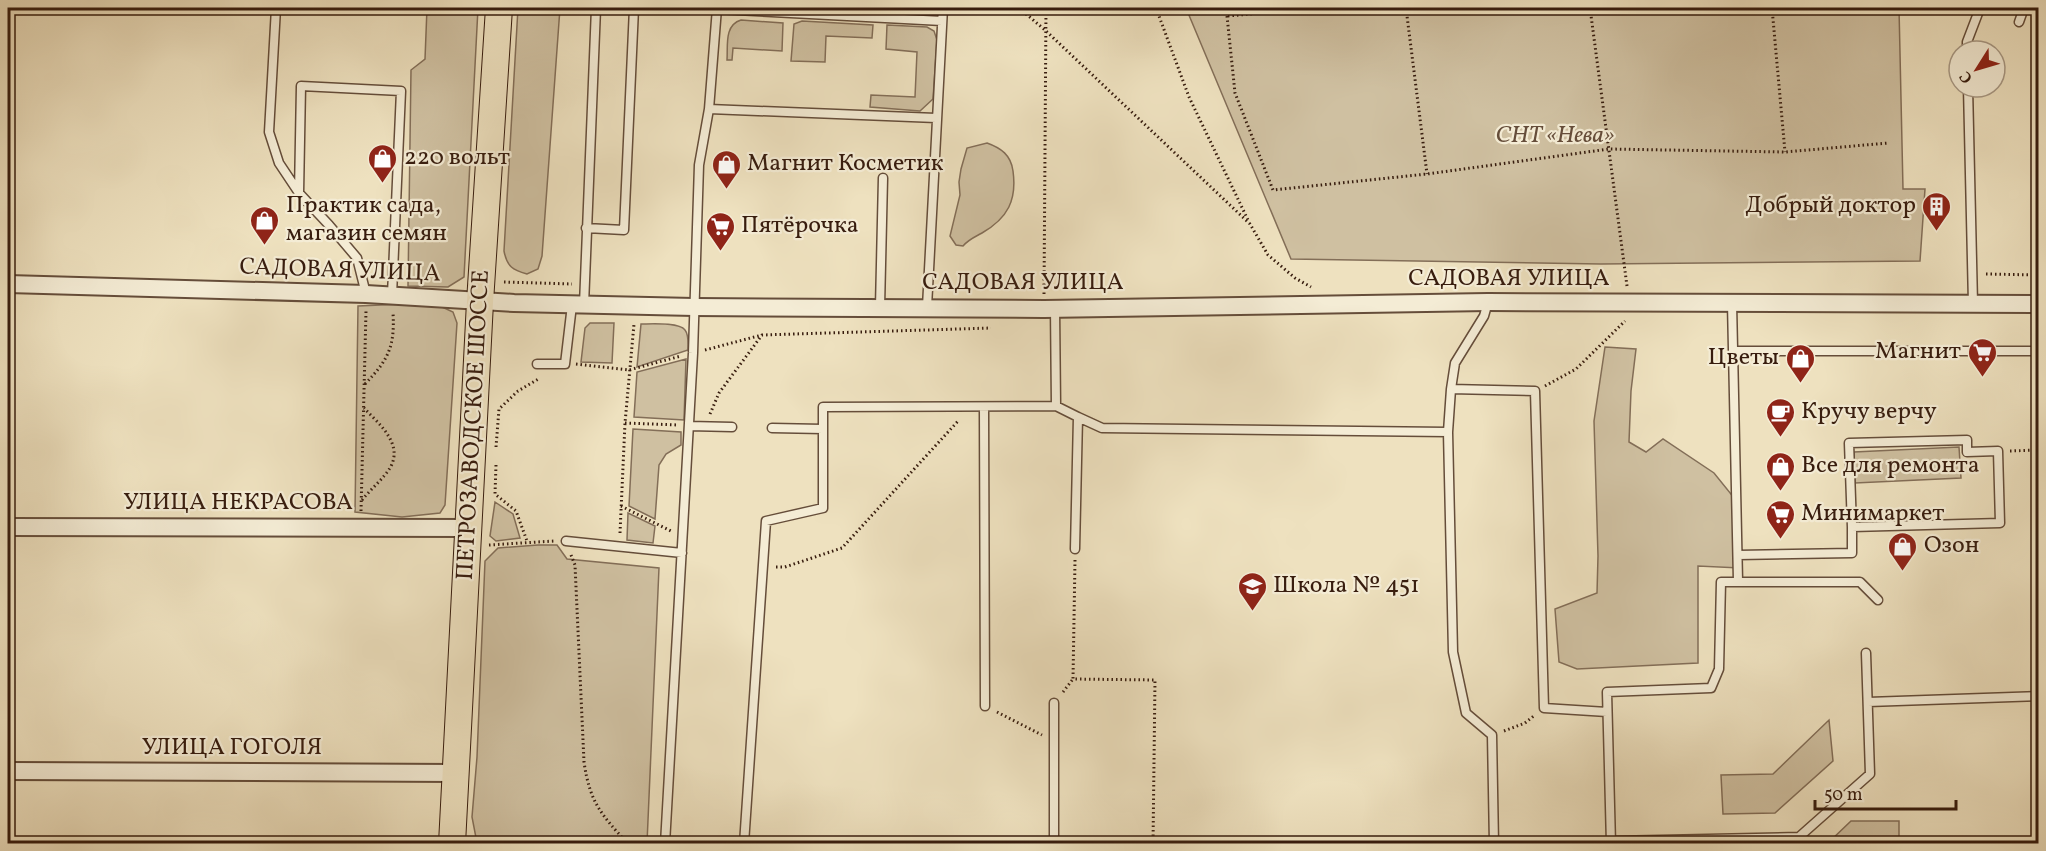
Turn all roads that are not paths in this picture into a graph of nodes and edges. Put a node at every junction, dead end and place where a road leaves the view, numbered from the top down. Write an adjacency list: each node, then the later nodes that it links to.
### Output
1 (276, 8): 16 (lane)
2 (499, 8): 21 (main road, ПЕТРОЗАВОДСКОЕ ШОССЕ)
3 (596, 8): 17 (lane)
4 (634, 8): 17 (lane)
5 (717, 8): 9 (lane); 13 (lane)
6 (943, 8): 9 (lane)
7 (1980, 8): 11 (lane)
8 (2024, 8): 10 (lane)
9 (942, 21): 14 (lane)
10 (2019, 22)
11 (1968, 39)
12 (1968, 99): 24 (lane)
13 (709, 109): 14 (lane); 27 (lane)
14 (936, 118): 29 (lane)
15 (883, 178): 28 (lane)
16 (299, 193): 19 (lane); 20 (lane)
17 (586, 228): 26 (lane)
18 (8, 284): 19 (street, САДОВАЯ УЛИЦА)
19 (366, 294): 20 (street, САДОВАЯ УЛИЦА)
20 (392, 295): 21 (street, САДОВАЯ УЛИЦА)
21 (480, 302): 26 (street, САДОВАЯ УЛИЦА); 45 (main road, ПЕТРОЗАВОДСКОЕ ШОССЕ)
22 (1488, 302): 23 (street, САДОВАЯ УЛИЦА); 30 (street, САДОВАЯ УЛИЦА); 34 (lane)
23 (1732, 303): 24 (street, САДОВАЯ УЛИЦА); 31 (lane)
24 (1973, 304): 25 (street, САДОВАЯ УЛИЦА)
25 (2038, 304)
26 (578, 305): 27 (street, САДОВАЯ УЛИЦА); 33 (lane)
27 (694, 307): 28 (street, САДОВАЯ УЛИЦА); 38 (lane)
28 (880, 307): 29 (street, САДОВАЯ УЛИЦА)
29 (927, 307): 30 (street, САДОВАЯ УЛИЦА)
30 (1050, 309): 35 (lane)
31 (1733, 351): 32 (lane); 49 (lane)
32 (2038, 351)
33 (537, 364)
34 (1450, 389): 42 (lane); 57 (lane)
35 (1056, 406): 36 (lane); 37 (lane)
36 (984, 407): 41 (lane); 56 (lane)
37 (1078, 417): 42 (lane); 47 (lane)
38 (689, 426): 39 (lane); 48 (lane)
39 (732, 427)
40 (772, 428): 41 (lane)
41 (823, 429): 63 (lane)
42 (1449, 432): 65 (lane)
43 (8, 527): 45 (street, УЛИЦА НЕКРАСОВА)
44 (1852, 527): 44 (lane); 49 (lane)
45 (468, 528): 59 (main road, ПЕТРОЗАВОДСКОЕ ШОССЕ)
46 (566, 541): 48 (lane)
47 (1075, 549)
48 (682, 553): 62 (lane)
49 (1738, 555): 50 (lane)
50 (1738, 581): 51 (lane); 57 (lane)
51 (1878, 600)
52 (1866, 653): 54 (lane)
53 (2038, 696): 54 (lane)
54 (1868, 702): 60 (lane)
55 (1054, 703): 64 (lane)
56 (985, 706)
57 (1607, 712): 60 (lane)
58 (8, 771): 59 (street, УЛИЦА ГОГОЛЯ)
59 (456, 773): 61 (main road, ПЕТРОЗАВОДСКОЕ ШОССЕ)
60 (1611, 842)
61 (452, 843)
62 (665, 843)
63 (744, 843)
64 (1054, 843)
65 (1494, 843)

